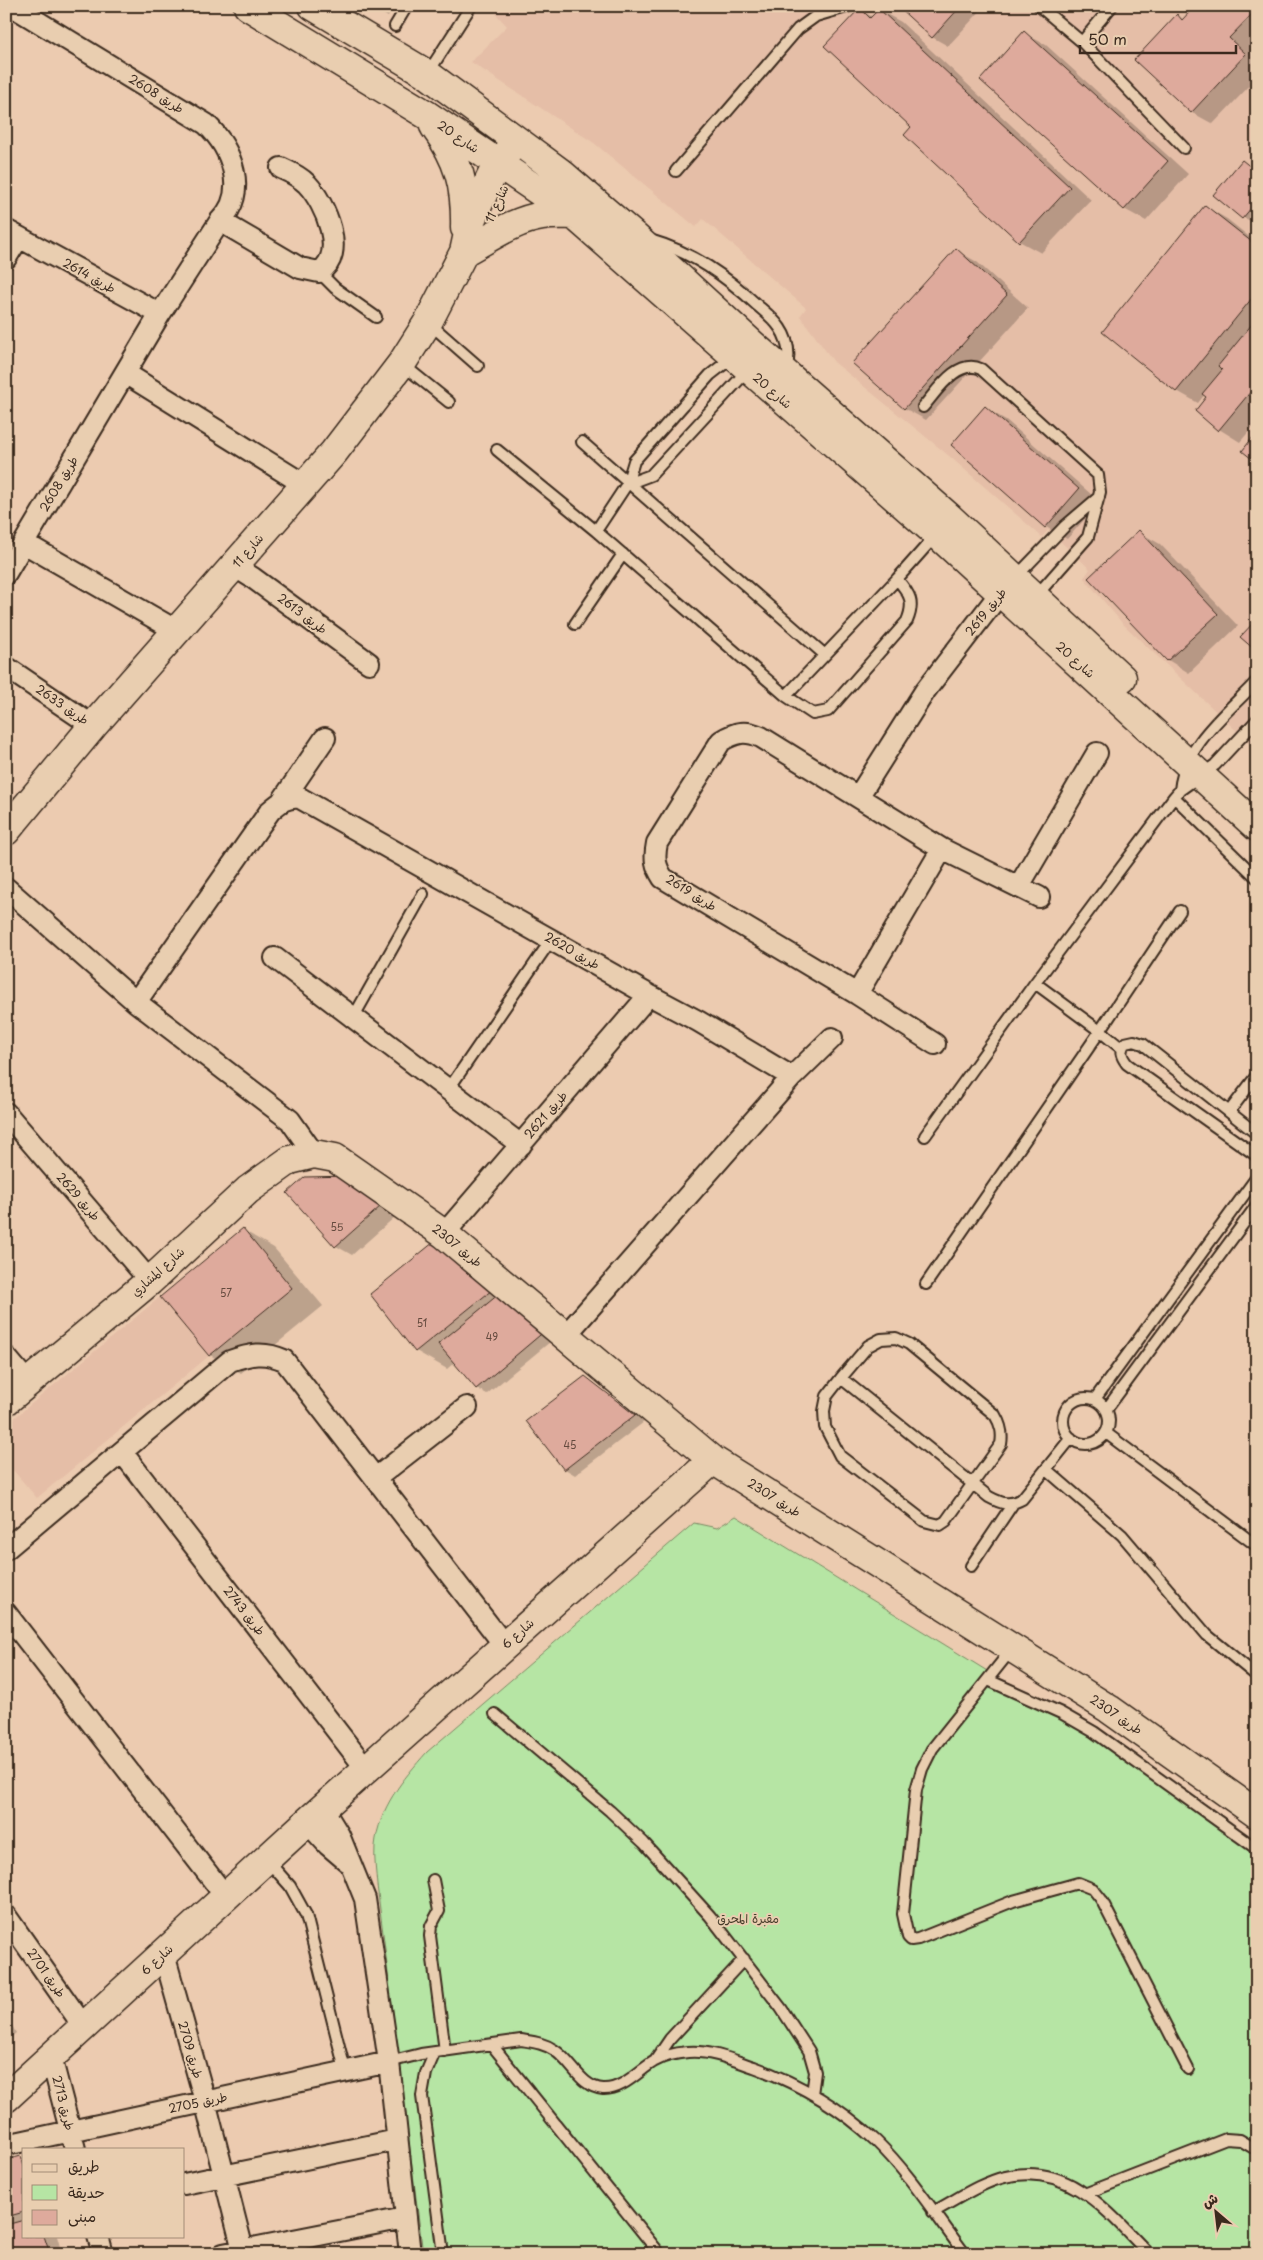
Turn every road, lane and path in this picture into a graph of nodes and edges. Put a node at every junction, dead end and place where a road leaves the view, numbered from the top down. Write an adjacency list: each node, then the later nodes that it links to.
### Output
1 (12, 6): 18 (street, طريق 2608)
2 (248, 6): 12 (main road, شارع 20)
3 (313, 6): 11 (main road, شارع 20)
4 (408, 6): 9 (lane)
5 (471, 6): 11 (lane)
6 (850, 6): 16 (lane)
7 (1039, 6): 10 (lane)
8 (1112, 6): 10 (lane)
9 (395, 26)
10 (1082, 42): 13 (lane)
11 (428, 74): 14 (main road, شارع 20)
12 (427, 115): 14 (main road, شارع 20); 21 (main road)
13 (1184, 148)
14 (510, 153): 17 (main road, شارع 20); 20 (main road, شارع 20); 21 (main road, شارع 11)
15 (281, 168): 23 (street)
16 (676, 171)
17 (574, 215): 21 (main road); 27 (main road, شارع 20)
18 (220, 222): 23 (street); 24 (street, طريق 2608)
19 (13, 233): 22 (street, طريق 2614); 24 (street, طريق 2614)
20 (634, 235): 27 (main road, شارع 20); 31 (lane)
21 (464, 252): 26 (main road, شارع 11)
22 (6, 258)
23 (319, 272): 25 (lane)
24 (160, 314): 30 (street, طريق 2608)
25 (376, 317)
26 (428, 322): 28 (main road, شارع 11); 29 (lane)
27 (744, 357): 31 (main road, شارع 20); 36 (lane); 36 (lane); 39 (main road, شارع 20)
28 (402, 363): 32 (lane); 37 (main road, شارع 11)
29 (478, 366)
30 (125, 373): 37 (street); 41 (street, طريق 2608)
31 (786, 373): 39 (main road, شارع 20)
32 (450, 402)
33 (922, 407): 38 (lane)
34 (582, 442): 36 (lane)
35 (497, 450): 40 (lane)
36 (627, 484): 40 (lane); 50 (lane)
37 (305, 485): 43 (main road, شارع 11)
38 (1099, 497): 46 (lane); 47 (lane)
39 (943, 526): 45 (lane); 46 (main road, شارع 20)
40 (596, 531): 42 (lane)
41 (24, 543): 44 (street, طريق 2608); 49 (street)
42 (623, 554): 48 (lane); 54 (lane)
43 (234, 566): 49 (main road, شارع 11); 51 (street, طريق 2613)
44 (6, 573)
45 (897, 579): 50 (lane); 54 (lane)
46 (1008, 585): 47 (main road, شارع 20); 60 (street, طريق 2619)
47 (1029, 605): 59 (main road, شارع 20)
48 (575, 624)
49 (177, 632): 56 (main road, شارع 11)
50 (825, 655): 54 (lane)
51 (369, 663)
52 (6, 667): 56 (street, طريق 2633)
53 (1257, 681): 59 (lane)
54 (786, 696)
55 (1257, 720): 59 (lane)
56 (94, 726): 64 (main road, شارع 11)
57 (325, 738): 61 (street)
58 (1097, 753): 67 (street)
59 (1192, 773): 62 (main road, شارع 20); 63 (main road, شارع 20); 66 (lane); 74 (lane)
60 (858, 797): 65 (street, طريق 2619); 75 (street, طريق 2619)
61 (282, 801): 72 (street, طريق 2620); 77 (street)
62 (1257, 804)
63 (1257, 827)
64 (6, 831)
65 (942, 849): 67 (street, طريق 2619); 75 (street)
66 (1257, 878)
67 (1019, 886): 70 (street, طريق 2619)
68 (6, 888): 77 (street)
69 (423, 894): 78 (lane)
70 (1039, 898)
71 (1180, 910): 79 (lane)
72 (551, 940): 76 (street, طريق 2620); 85 (lane)
73 (275, 958): 78 (street)
74 (1035, 983): 79 (lane); 89 (lane)
75 (857, 994): 81 (street, طريق 2619)
76 (649, 995): 84 (street, طريق 2620); 90 (street, طريق 2621)
77 (136, 1002): 91 (street)
78 (353, 1018): 85 (street)
79 (1100, 1030): 82 (lane); 97 (lane)
80 (832, 1038): 84 (street)
81 (935, 1044)
82 (1121, 1048): 86 (lane); 92 (lane)
83 (1257, 1075): 86 (lane)
84 (792, 1078): 98 (street)
85 (448, 1090): 90 (street)
86 (1228, 1112): 88 (lane)
87 (6, 1113): 96 (street, طريق 2629)
88 (1257, 1134)
89 (924, 1136)
90 (521, 1145): 95 (street, طريق 2621)
91 (314, 1154): 95 (main road, طريق 2307); 96 (main road, شارع المشاري)
92 (1257, 1156)
93 (1257, 1177): 102 (lane)
94 (1257, 1205): 105 (lane)
95 (444, 1234): 98 (main road, طريق 2307)
96 (150, 1281): 101 (main road, شارع المشاري)
97 (926, 1284)
98 (566, 1335): 109 (main road, طريق 2307)
99 (6, 1357): 101 (street)
100 (841, 1378): 112 (lane); 112 (lane); 112 (lane)
101 (28, 1382): 103 (main road, شارع المشاري)
102 (1095, 1399): 105 (lane); 107 (lane)
103 (6, 1401)
104 (467, 1407): 111 (street)
105 (1106, 1410): 106 (lane)
106 (1106, 1433): 107 (lane); 114 (lane)
107 (1071, 1438): 110 (lane)
108 (122, 1452): 111 (street); 115 (street); 123 (street, طريق 2743)
109 (713, 1460): 118 (main road, شارع 6); 119 (main road, طريق 2307)
110 (1047, 1470): 113 (lane); 120 (lane)
111 (376, 1478): 118 (street)
112 (973, 1484): 113 (lane)
113 (1012, 1505): 116 (lane)
114 (1257, 1546)
115 (6, 1549)
116 (971, 1566)
117 (6, 1612): 129 (street)
118 (505, 1646): 123 (main road, شارع 6)
119 (1012, 1648): 121 (lane); 124 (main road, طريق 2307)
120 (1257, 1676)
121 (988, 1680): 126 (lane); 139 (lane)
122 (494, 1714): 132 (lane)
123 (366, 1770): 125 (main road, شارع 6)
124 (1257, 1814)
125 (315, 1815): 127 (main road, شارع 6); 138 (street)
126 (1257, 1849)
127 (267, 1859): 129 (main road, شارع 6); 140 (lane)
128 (433, 1880): 135 (lane)
129 (226, 1897): 131 (main road, شارع 6)
130 (7, 1918): 133 (street, طريق 2701)
131 (164, 1954): 133 (main road, شارع 6); 143 (street, طريق 2709)
132 (744, 1959): 137 (lane); 141 (lane)
133 (84, 2027): 136 (main road, شارع 6)
134 (492, 2045): 135 (lane); 137 (lane); 159 (lane)
135 (440, 2052): 138 (lane); 158 (lane)
136 (51, 2057): 142 (main road, شارع 6); 144 (street, طريق 2713)
137 (655, 2061): 141 (lane)
138 (389, 2062): 140 (street, طريق 2705); 145 (street)
139 (1188, 2069)
140 (345, 2070): 143 (street, طريق 2705)
141 (812, 2094): 151 (lane)
142 (6, 2098)
143 (205, 2101): 144 (street, طريق 2705); 148 (street, طريق 2709)
144 (73, 2140): 146 (street, طريق 2705)
145 (397, 2140): 148 (street); 152 (street)
146 (6, 2145)
147 (1257, 2150): 150 (lane)
148 (222, 2176): 149 (street); 154 (street, طريق 2709)
149 (185, 2184)
150 (1087, 2193): 151 (lane); 161 (lane)
151 (933, 2212): 160 (lane)
152 (405, 2218): 154 (street); 157 (street)
153 (99, 2238): 155 (street)
154 (243, 2252): 156 (street)
155 (103, 2254)
156 (223, 2254)
157 (410, 2254)
158 (443, 2254)
159 (660, 2254)
160 (965, 2254)
161 (1149, 2254)

